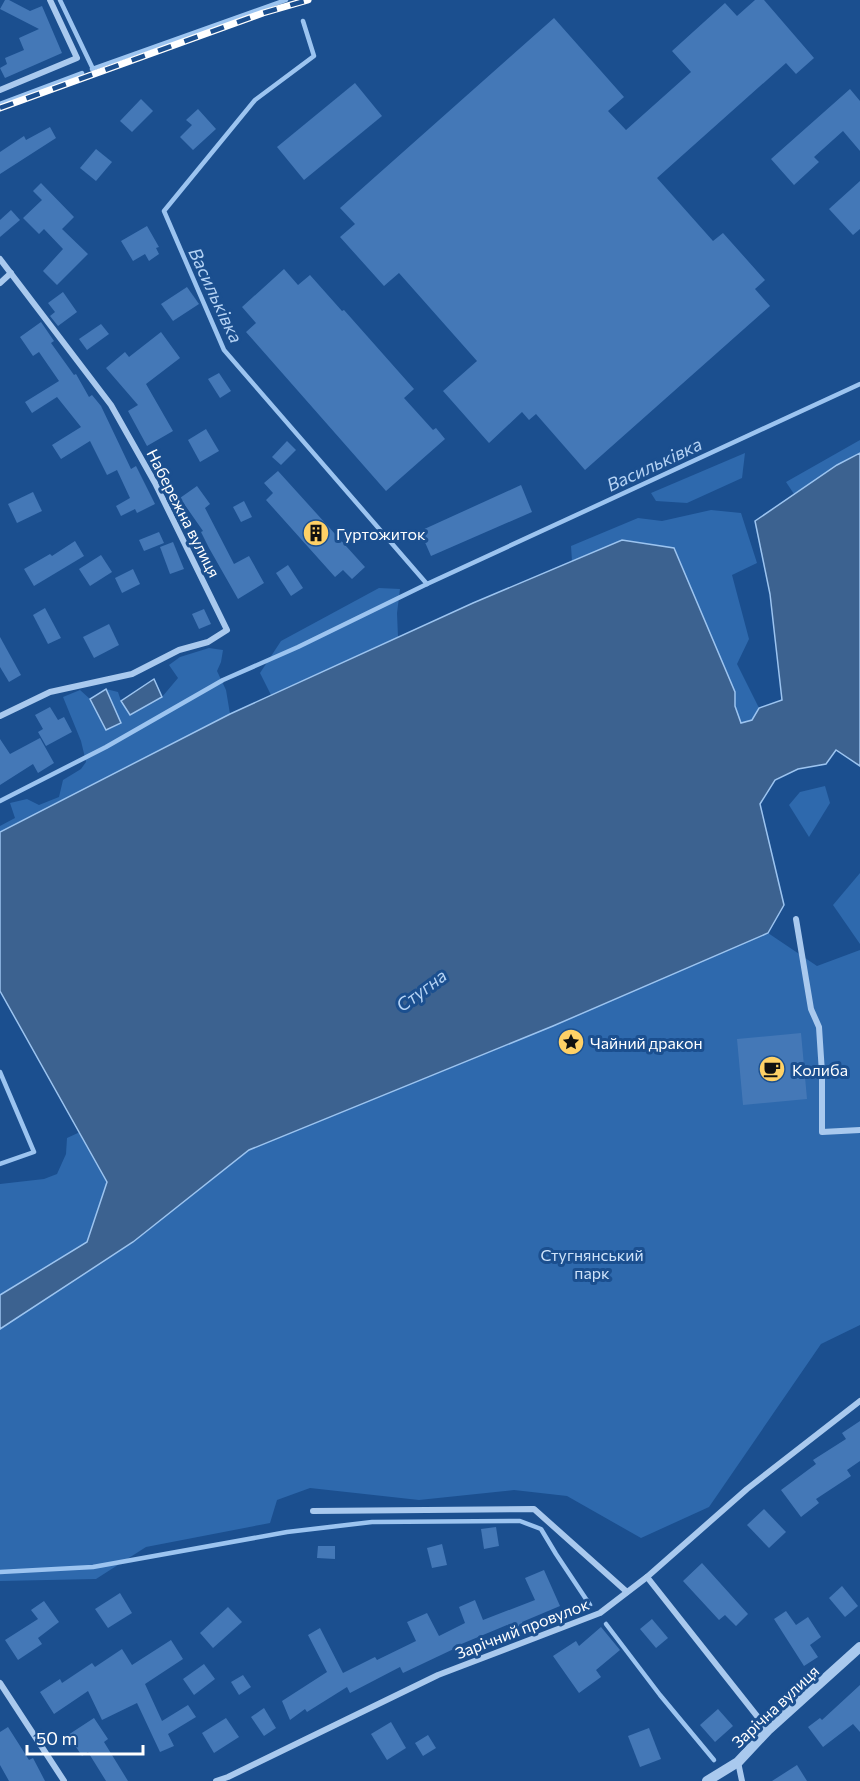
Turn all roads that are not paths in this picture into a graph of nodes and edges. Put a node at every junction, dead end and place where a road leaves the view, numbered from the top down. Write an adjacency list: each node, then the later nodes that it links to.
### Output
1 (50, 0): 2 (street)
2 (0, 90)
3 (0, 259): 4 (street, Набережна вулиця)
4 (11, 273): 5 (street); 6 (street, Набережна вулиця)
5 (0, 283)
6 (0, 716)
7 (796, 918): 8 (street)
8 (860, 1130)
9 (860, 1401): 11 (street, Зарічний провулок)
10 (313, 1511): 12 (street)
11 (647, 1577): 12 (street, Зарічний провулок); 15 (street)
12 (627, 1592): 18 (street, Зарічний провулок)
13 (860, 1647): 15 (street, Зарічна вулиця)
14 (0, 1683): 17 (street)
15 (768, 1730): 16 (street, Зарічна вулиця)
16 (738, 1762): 19 (street, Зарічна вулиця); 20 (street)
17 (64, 1781)
18 (216, 1781)
19 (707, 1781)
20 (742, 1781)

